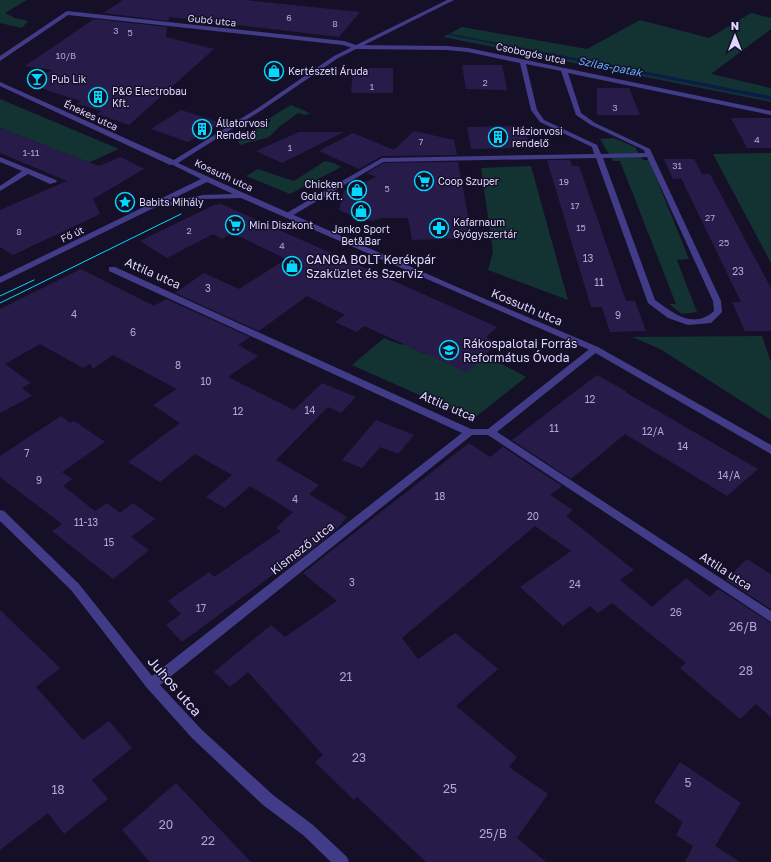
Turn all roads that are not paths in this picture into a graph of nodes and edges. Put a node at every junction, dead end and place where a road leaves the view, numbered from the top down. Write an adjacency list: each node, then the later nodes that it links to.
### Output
1 (451, 0): 2 (street, Csobogós utca)
2 (355, 47): 3 (street, Gubó utca); 4 (street, Csobogós utca); 11 (street, Csobogós utca)
3 (0, 59)
4 (523, 62): 5 (street, Csobogós utca); 9 (street)
5 (564, 71): 7 (street, Csobogós utca); 8 (street)
6 (0, 84): 11 (street, Énekes utca)
7 (771, 113)
8 (650, 155): 9 (street); 9 (street)
9 (598, 156): 18 (street)
10 (0, 159): 12 (street)
11 (173, 163): 13 (street, Kossuth utca)
12 (28, 171): 14 (street); 15 (street)
13 (207, 179): 16 (street, Kossuth utca); 17 (street, Fő út)
14 (53, 182)
15 (0, 189)
16 (243, 196): 17 (street, Fő út); 18 (street, Kossuth utca)
17 (153, 207): 20 (street, Fő út)
18 (287, 215): 21 (street, Kossuth utca)
19 (112, 269): 22 (street, Attila utca)
20 (0, 280)
21 (595, 349): 23 (street); 24 (street, Kossuth utca)
22 (470, 432): 23 (street, Attila utca); 27 (street, Kismező utca)
23 (490, 432): 26 (street, Attila utca)
24 (771, 450)
25 (0, 514): 27 (street, Juhos utca)
26 (771, 617)
27 (151, 684): 28 (street, Juhos utca)
28 (342, 862)

